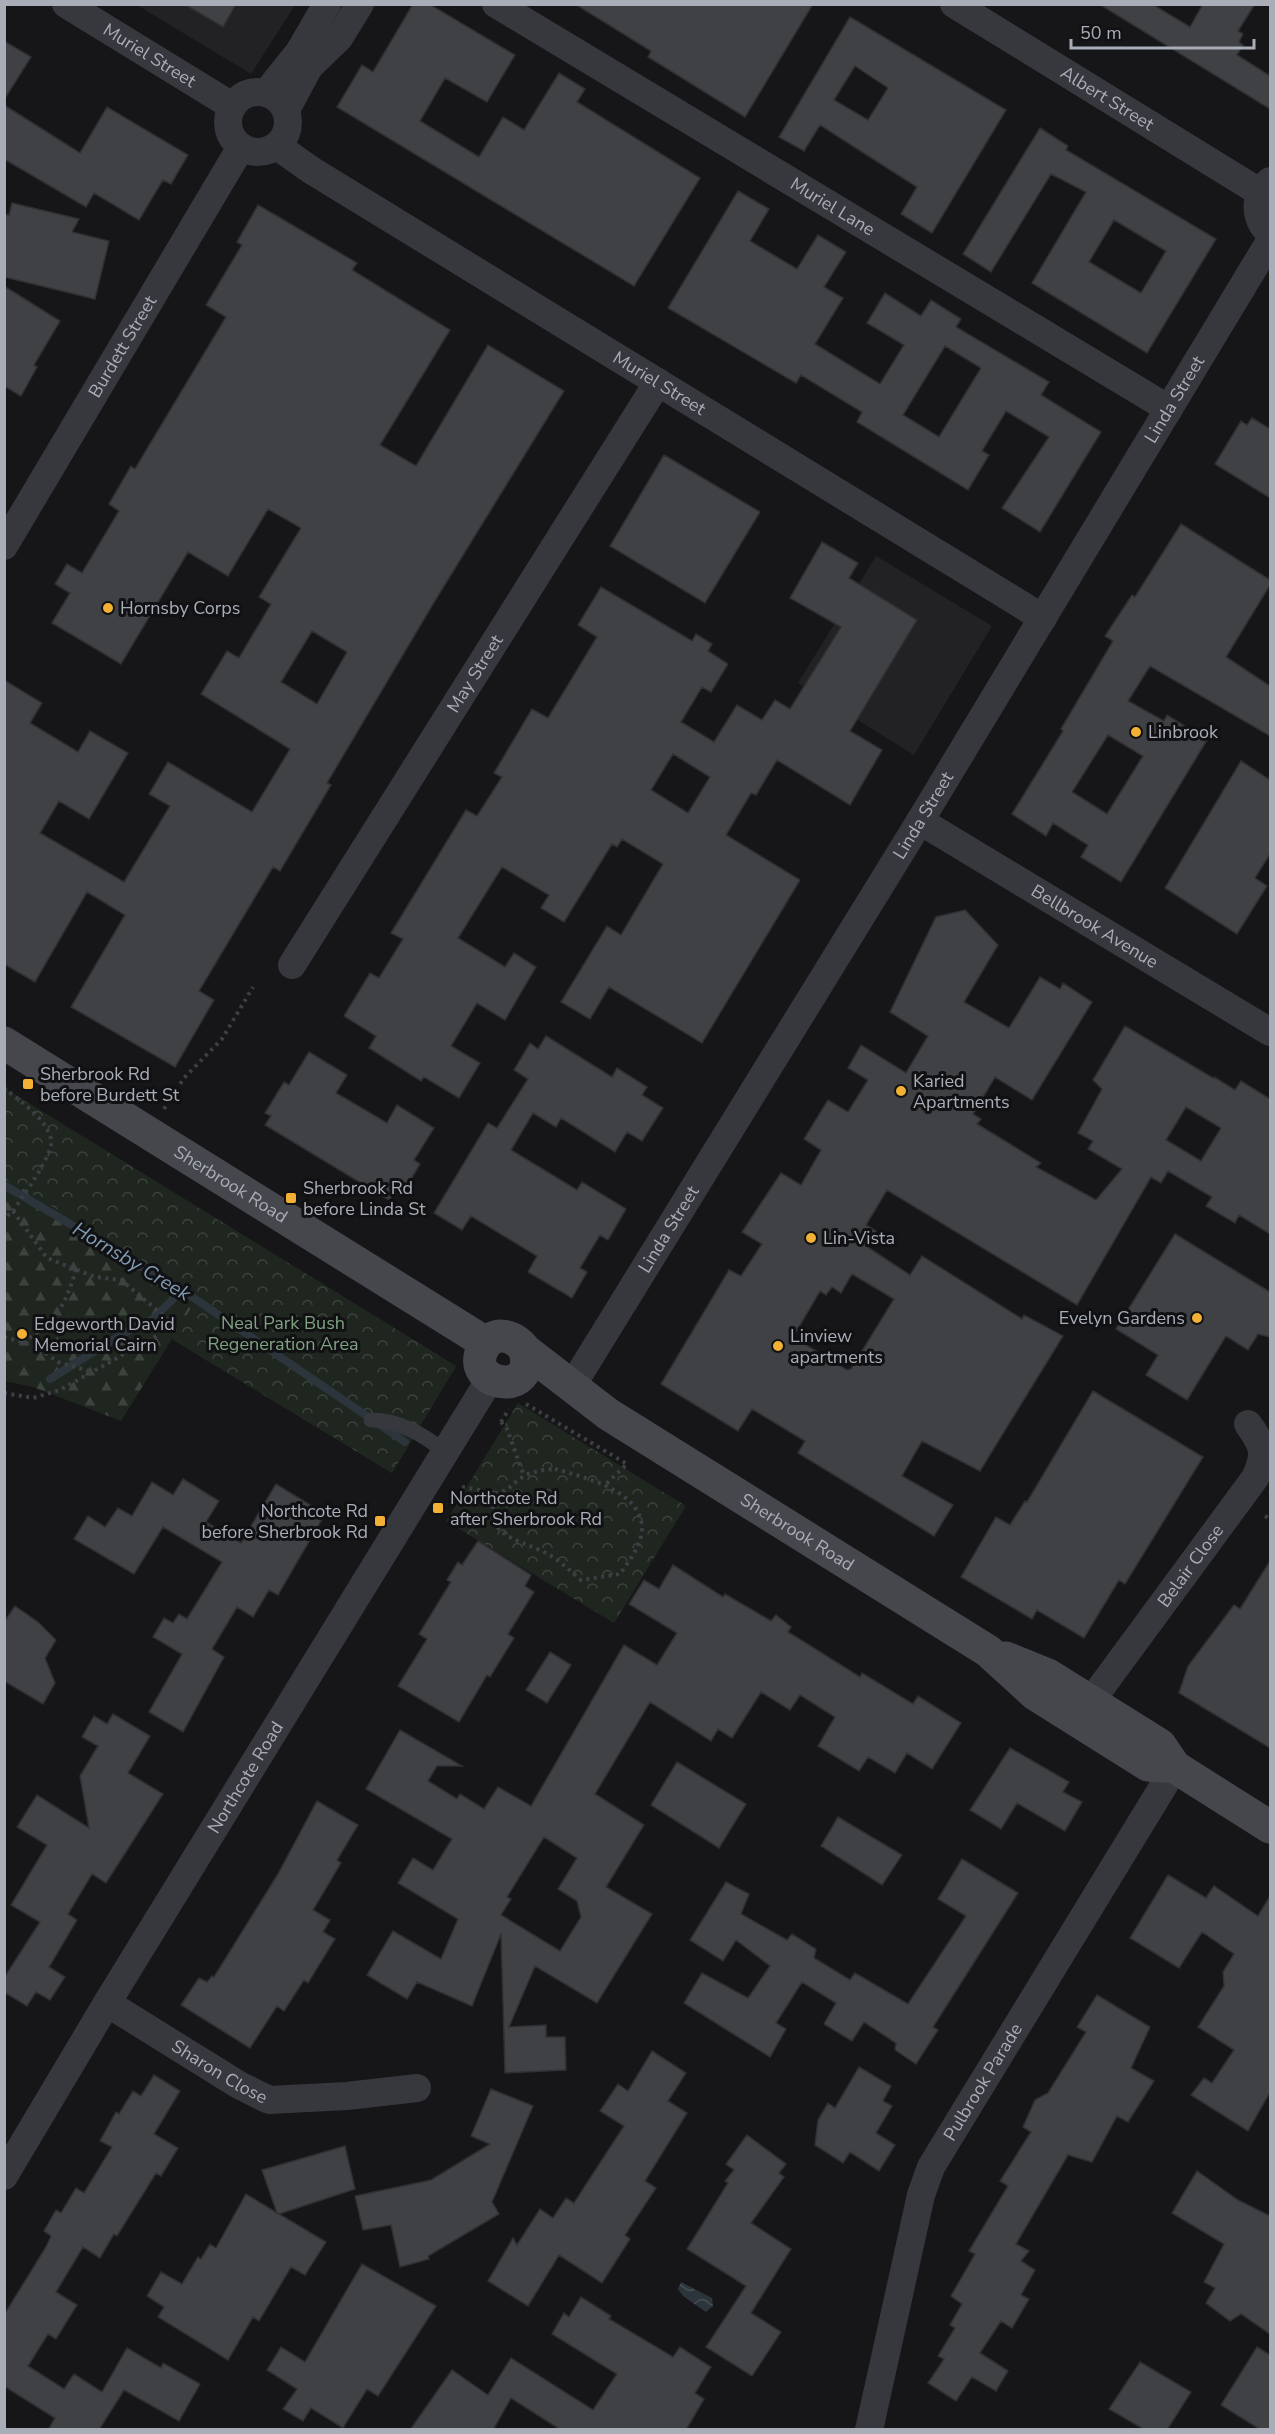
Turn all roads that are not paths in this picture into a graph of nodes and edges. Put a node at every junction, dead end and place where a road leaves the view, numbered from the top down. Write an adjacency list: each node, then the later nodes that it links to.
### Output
1 (327, 4): 6 (street)
2 (360, 4): 6 (street)
3 (496, 4): 14 (street, Muriel Lane)
4 (954, 4): 10 (street, Albert Street)
5 (83, 9): 7 (street, Muriel Street)
6 (276, 101): 7 (street); 8 (street)
7 (232, 106): 9 (street)
8 (277, 146): 9 (street); 13 (street, Muriel Street)
9 (241, 147): 15 (street, Burdett Street)
10 (1266, 187): 11 (street)
11 (1270, 233)
12 (1270, 241): 14 (street, Linda Street)
13 (658, 382): 16 (street, Muriel Street); 18 (street, May Street)
14 (1169, 409): 16 (street, Linda Street)
15 (4, 546)
16 (1043, 618): 17 (street, Linda Street)
17 (920, 821): 19 (street, Bellbrook Avenue); 22 (street, Linda Street)
18 (292, 965)
19 (1270, 1032)
20 (4, 1043): 21 (main road, Sherbrook Road)
21 (512, 1382): 22 (main road, Sherbrook Road); 23 (main road, Sherbrook Road); 26 (street, Northcote Road)
22 (572, 1386): 23 (main road, Sherbrook Road)
23 (608, 1414): 27 (main road, Sherbrook Road)
24 (371, 1420): 26 (lane)
25 (1248, 1424): 28 (street, Belair Close)
26 (446, 1452): 31 (street, Northcote Road)
27 (988, 1651): 28 (main road, Sherbrook Road); 29 (main road, Sherbrook Road)
28 (1091, 1701): 29 (main road, Sherbrook Road)
29 (1175, 1767): 30 (main road, Sherbrook Road); 34 (street, Pulbrook Parade)
30 (1270, 1827)
31 (107, 2004): 32 (street, Sharon Close); 33 (street, Northcote Road)
32 (417, 2088)
33 (4, 2176)
34 (869, 2430)

